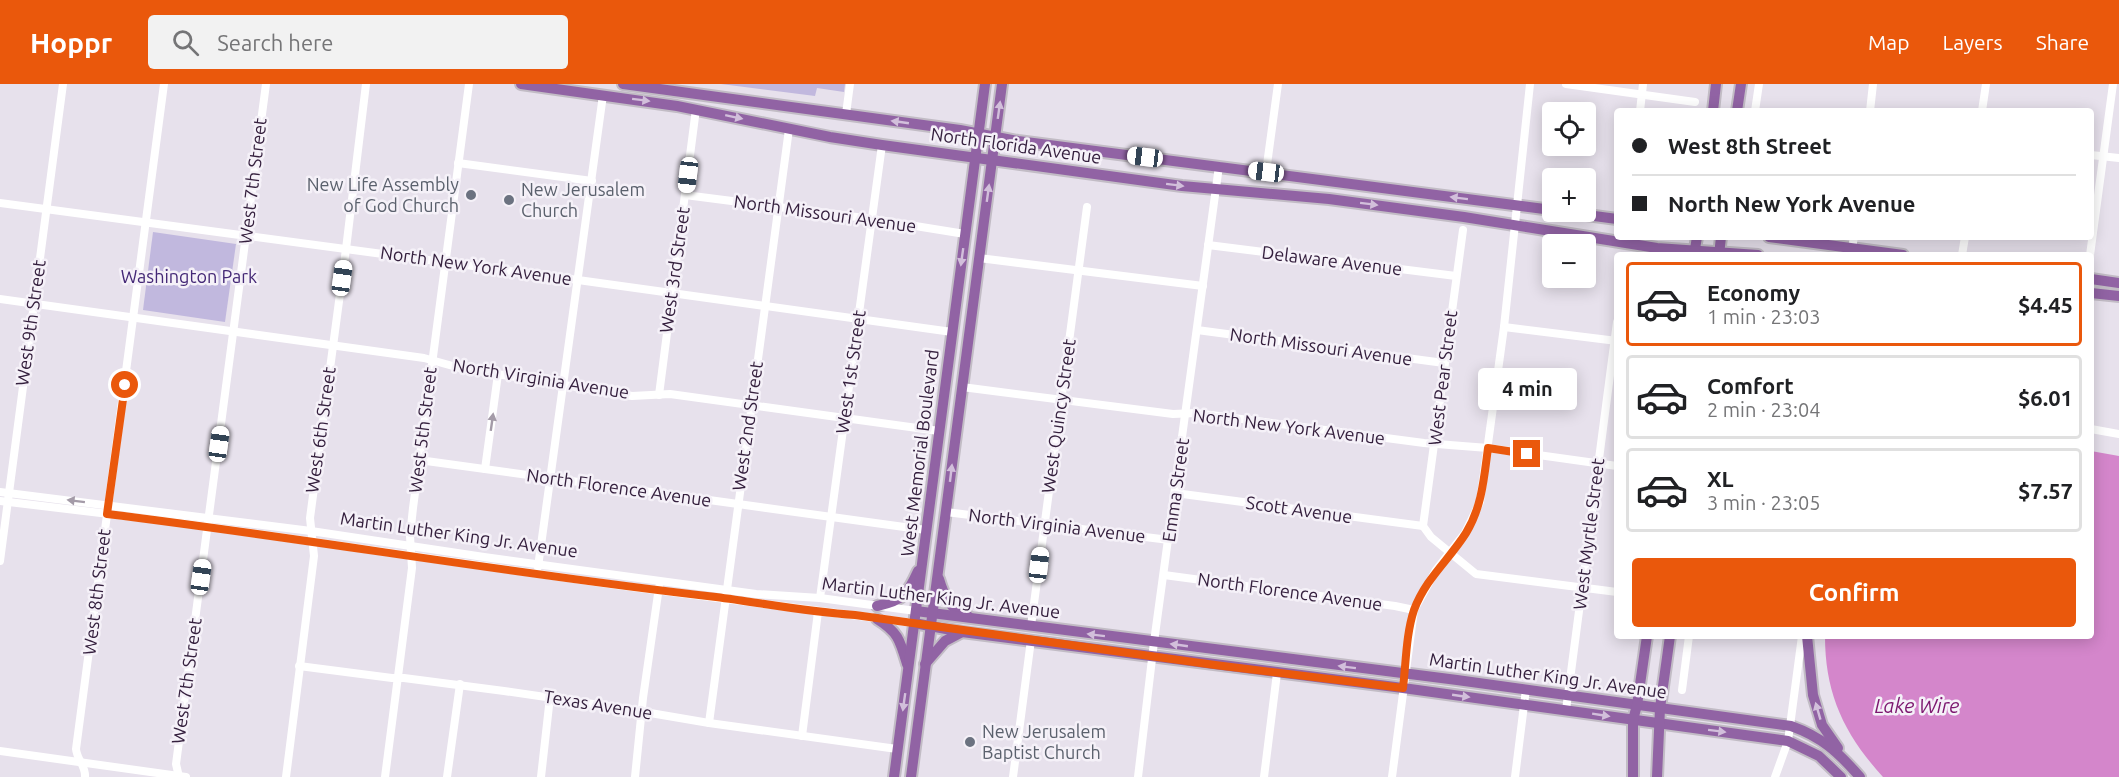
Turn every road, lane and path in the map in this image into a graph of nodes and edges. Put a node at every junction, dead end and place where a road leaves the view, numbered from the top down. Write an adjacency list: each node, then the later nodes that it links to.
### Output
1 (63, 84): 52 (street, West 9th Street)
2 (164, 84): 57 (street, West 8th Street)
3 (266, 84): 62 (street, West 7th Street)
4 (366, 84): 66 (street, West 6th Street)
5 (469, 84): 42 (street, West 5th Street)
6 (521, 84): 22 (main road, North Florida Avenue)
7 (623, 84): 31 (main road, North Florida Avenue)
8 (850, 84): 31 (street)
9 (985, 84): 34 (main road, West Memorial Boulevard)
10 (1002, 84): 35 (main road, West Memorial Boulevard, one-way to 10)
11 (1278, 84): 44 (street)
12 (1530, 84): 49 (street)
13 (1566, 84): 21 (street)
14 (1643, 84): 21 (street)
15 (1716, 84): 25 (main road)
16 (1741, 84): 26 (main road)
17 (1759, 84): 27 (street)
18 (1873, 84): 28 (street)
19 (1986, 84): 29 (street)
20 (2112, 84): 38 (street)
21 (1642, 94): 23 (street); 24 (street)
22 (603, 95): 30 (main road, North Florida Avenue, one-way to 30); 45 (street)
23 (1695, 102)
24 (1640, 108)
25 (1713, 108)
26 (1737, 108)
27 (1758, 108)
28 (1870, 108)
29 (1982, 108)
30 (696, 109): 32 (main road); 33 (main road, North Florida Avenue, one-way to 33); 47 (street, West 3rd Street)
31 (846, 114): 32 (main road, North Florida Avenue)
32 (874, 118): 34 (main road, North Florida Avenue, one-way to 32)
33 (789, 129): 36 (main road, North Florida Avenue); 50 (street, West 2nd Street)
34 (979, 134): 35 (main road, North Florida Avenue); 39 (main road, West Memorial Boulevard)
35 (995, 137): 41 (main road, West Memorial Boulevard); 43 (main road, North Florida Avenue)
36 (882, 145): 39 (main road, North Florida Avenue); 55 (street, West 1st Street)
37 (2094, 155): 38 (street)
38 (2103, 156): 40 (street); 59 (street)
39 (975, 158): 41 (main road, North Florida Avenue); 61 (main road, West Memorial Boulevard)
40 (2119, 158)
41 (992, 160): 46 (main road, North Florida Avenue, one-way to 46); 69 (main road, West Memorial Boulevard, one-way to 41)
42 (458, 163): 45 (street); 70 (street, West 5th Street)
43 (1219, 166): 44 (main road, North Florida Avenue); 46 (street, Emma Street)
44 (1266, 172): 49 (main road, North Florida Avenue, one-way to 44)
45 (592, 182): 74 (street)
46 (1216, 189): 58 (main road, North Florida Avenue, one-way to 58); 65 (street, Emma Street)
47 (685, 195): 50 (street, North Missouri Avenue); 77 (street, West 3rd Street)
48 (0, 203): 52 (street, North New York Avenue)
49 (1517, 205): 53 (main road, North Florida Avenue); 58 (street)
50 (778, 207): 55 (street, North Missouri Avenue); 82 (street, West 2nd Street)
51 (1087, 207): 71 (street, West Quincy Street)
52 (46, 209): 57 (street, North New York Avenue); 81 (street, West 9th Street)
53 (1542, 209)
54 (1596, 216): 56 (main road)
55 (872, 219): 61 (street, North Missouri Avenue); 84 (street, West 1st Street)
56 (1614, 219)
57 (146, 223): 62 (street, North New York Avenue); 83 (street, West 8th Street)
58 (1515, 224): 67 (main road, North Florida Avenue); 85 (street)
59 (2094, 225)
60 (1463, 230): 72 (street, West Pear Street)
61 (965, 234): 88 (main road, West Memorial Boulevard, one-way to 88)
62 (246, 236): 66 (street, North New York Avenue); 87 (street, West 7th Street)
63 (1810, 240): 64 (main road)
64 (1853, 243): 68 (main road)
65 (1208, 245): 72 (street, Delaware Avenue); 76 (street, Emma Street)
66 (346, 249): 70 (street, North New York Avenue); 90 (street, West 6th Street)
67 (1687, 252)
68 (1890, 252)
69 (979, 258): 71 (street); 96 (main road, West Memorial Boulevard)
70 (445, 262): 74 (street, North New York Avenue); 92 (street, West 5th Street)
71 (1079, 270): 76 (street); 98 (street, West Quincy Street)
72 (1456, 276): 93 (street, West Pear Street)
73 (2094, 279): 75 (main road)
74 (578, 280): 77 (street, North New York Avenue); 95 (street)
75 (2119, 283)
76 (1203, 286): 86 (street, Emma Street)
77 (671, 293): 82 (street, North New York Avenue); 97 (street, West 3rd Street)
78 (2094, 293): 79 (main road)
79 (2119, 296)
80 (0, 299): 81 (street, North Virginia Avenue)
81 (33, 304): 83 (street, North Virginia Avenue); 113 (street, West 9th Street)
82 (765, 306): 84 (street, North New York Avenue); 99 (street, West 2nd Street)
83 (134, 317): 87 (street, North Virginia Avenue); 115 (street, West 8th Street)
84 (858, 319): 88 (street, North New York Avenue); 101 (street, West 1st Street)
85 (1504, 327): 89 (street); 106 (street)
86 (1197, 330): 93 (street, North Missouri Avenue); 100 (street, Emma Street)
87 (234, 332): 90 (street, North Virginia Avenue); 117 (street, West 7th Street)
88 (952, 332): 103 (main road, West Memorial Boulevard)
89 (1614, 341)
90 (333, 345): 92 (street, North Virginia Avenue); 123 (street, West 6th Street)
91 (1614, 348): 108 (street, West Myrtle Street)
92 (432, 360): 94 (street, North Virginia Avenue); 107 (street, West 5th Street)
93 (1444, 363): 105 (street, West Pear Street)
94 (498, 374): 95 (street, North Virginia Avenue); 110 (street, one-way to 94)
95 (563, 385): 97 (street, North Virginia Avenue); 111 (street)
96 (962, 387): 98 (street, North New York Avenue); 116 (main road, West Memorial Boulevard, one-way to 96)
97 (659, 394): 99 (street, North Virginia Avenue)
98 (1062, 399): 100 (street, North New York Avenue); 119 (street, West Quincy Street)
99 (752, 405): 101 (street, North Virginia Avenue); 114 (street, West 2nd Street)
100 (1186, 414): 105 (street, North New York Avenue); 112 (street, Emma Street)
101 (845, 418): 103 (street, North Virginia Avenue); 118 (street, West 1st Street)
102 (2094, 430): 104 (street)
103 (939, 431): 122 (main road, West Memorial Boulevard)
104 (2119, 434)
105 (1435, 443): 106 (street, North New York Avenue); 120 (street, West Pear Street)
106 (1488, 448): 108 (street, North New York Avenue); 127 (street)
107 (419, 460): 110 (street, North Florence Avenue); 126 (street, West 5th Street)
108 (1598, 463): 109 (street, North New York Avenue); 136 (street, West Myrtle Street)
109 (1614, 466)
110 (485, 469): 111 (street, North Florence Avenue)
111 (550, 478): 114 (street, North Florence Avenue); 131 (street)
112 (1175, 493): 120 (street, Scott Avenue); 124 (street, Emma Street)
113 (4, 497): 115 (street, Martin Luther King Jr. Avenue); 129 (street, West 9th Street)
114 (737, 504): 118 (street, North Florence Avenue); 137 (street, West 2nd Street)
115 (108, 509): 117 (street, Martin Luther King Jr. Avenue); 121 (street, Martin Luther King Jr. Avenue); 186 (street, West 8th Street)
116 (946, 512): 119 (street, North Virginia Avenue); 132 (main road, West Memorial Boulevard)
117 (209, 517): 121 (street, West 7th Street); 123 (street, Martin Luther King Jr. Avenue)
118 (831, 518): 122 (street, North Florence Avenue); 141 (street, West 1st Street)
119 (1045, 524): 124 (street, North Virginia Avenue); 151 (street, West Quincy Street)
120 (1423, 526): 127 (street)
121 (207, 527): 125 (street, Martin Luther King Jr. Avenue); 189 (street, West 7th Street)
122 (926, 530): 130 (main road, West Memorial Boulevard)
123 (311, 531): 125 (street, West 6th Street); 126 (street, Martin Luther King Jr. Avenue)
124 (1169, 540): 134 (street, Emma Street)
125 (312, 543): 128 (street, Martin Luther King Jr. Avenue); 162 (street, West 6th Street)
126 (411, 546): 128 (street, West 5th Street); 131 (street, Martin Luther King Jr. Avenue)
127 (1450, 553): 136 (street); 143 (street)
128 (412, 556): 133 (street, Martin Luther King Jr. Avenue); 166 (street, West 5th Street)
129 (0, 561)
130 (922, 563): 142 (main road); 144 (main road, West Memorial Boulevard)
131 (538, 564): 133 (street); 135 (street, Martin Luther King Jr. Avenue)
132 (937, 573): 146 (main road, West Memorial Boulevard); 148 (main road)
133 (537, 574): 138 (street, Martin Luther King Jr. Avenue)
134 (1164, 575): 143 (street, North Florence Avenue); 159 (street, Emma Street)
135 (660, 580): 137 (street, Martin Luther King Jr. Avenue); 138 (street)
136 (1582, 587): 139 (street); 171 (street, West Myrtle Street)
137 (726, 589): 140 (street, West 2nd Street); 141 (street, Martin Luther King Jr. Avenue)
138 (658, 591): 140 (street, Martin Luther King Jr. Avenue); 177 (street)
139 (1614, 592)
140 (725, 598): 145 (street, Martin Luther King Jr. Avenue); 179 (street, West 2nd Street)
141 (820, 598): 142 (street, Martin Luther King Jr. Avenue)
142 (877, 606): 144 (street, Martin Luther King Jr. Avenue)
143 (1414, 610): 165 (street)
144 (916, 611): 146 (main road, Martin Luther King Jr. Avenue); 149 (main road, West Memorial Boulevard)
145 (818, 612): 147 (street, Martin Luther King Jr. Avenue); 182 (street)
146 (932, 614): 148 (main road, Martin Luther King Jr. Avenue); 150 (main road, West Memorial Boulevard)
147 (877, 618): 149 (street, Martin Luther King Jr. Avenue); 163 (main road)
148 (979, 621): 151 (main road, Martin Luther King Jr. Avenue)
149 (915, 623): 150 (main road, Martin Luther King Jr. Avenue); 163 (main road, West Memorial Boulevard)
150 (930, 626): 152 (main road, Martin Luther King Jr. Avenue); 161 (main road, West Memorial Boulevard)
151 (1031, 626): 159 (main road, Martin Luther King Jr. Avenue, one-way to 151)
152 (962, 632): 158 (main road, Martin Luther King Jr. Avenue); 161 (main road)
153 (1647, 639): 174 (main road)
154 (1670, 639): 175 (main road)
155 (1689, 639): 170 (street)
156 (1805, 639): 181 (street)
157 (1805, 639): 187 (main road, one-way to 157)
158 (1030, 640): 160 (main road, Martin Luther King Jr. Avenue); 197 (street)
159 (1154, 642): 160 (street, Emma Street); 165 (main road, Martin Luther King Jr. Avenue, one-way to 159)
160 (1153, 656): 164 (main road, Martin Luther King Jr. Avenue); 198 (street, Emma Street)
161 (925, 664): 196 (main road, West Memorial Boulevard)
162 (299, 666): 166 (street, Texas Avenue); 190 (street, West 6th Street)
163 (908, 668): 184 (main road, West Memorial Boulevard, one-way to 184)
164 (1277, 673): 168 (main road, Martin Luther King Jr. Avenue); 199 (street)
165 (1405, 674): 168 (street); 169 (main road, Martin Luther King Jr. Avenue)
166 (398, 678): 167 (street, Texas Avenue); 191 (street, West 5th Street)
167 (460, 684): 172 (street, Texas Avenue); 192 (street)
168 (1403, 688): 173 (main road, Martin Luther King Jr. Avenue, one-way to 173); 200 (street)
169 (1526, 689): 171 (main road, Martin Luther King Jr. Avenue); 173 (street)
170 (1682, 690)
171 (1567, 695): 174 (main road, Martin Luther King Jr. Avenue); 176 (street, West Myrtle Street)
172 (550, 697): 177 (street, Texas Avenue); 193 (street)
173 (1524, 705): 176 (main road, Martin Luther King Jr. Avenue); 201 (street)
174 (1637, 705): 175 (main road, Martin Luther King Jr. Avenue); 178 (main road)
175 (1660, 708): 180 (main road); 181 (main road, Martin Luther King Jr. Avenue)
176 (1566, 710): 178 (main road, Martin Luther King Jr. Avenue, one-way to 178)
177 (643, 712): 179 (street, Texas Avenue); 194 (street)
178 (1633, 720): 180 (main road, Martin Luther King Jr. Avenue); 202 (main road)
179 (709, 723): 182 (street, Texas Avenue)
180 (1659, 723): 183 (main road, Martin Luther King Jr. Avenue, one-way to 183); 203 (main road)
181 (1791, 726): 183 (street); 187 (main road, Martin Luther King Jr. Avenue)
182 (802, 736): 184 (street, Texas Avenue)
183 (1788, 741): 204 (street); 205 (main road, Martin Luther King Jr. Avenue)
184 (897, 749): 195 (main road, West Memorial Boulevard)
185 (0, 751): 186 (street)
186 (80, 761): 188 (street, West 8th Street); 189 (street)
187 (1846, 761): 206 (main road, Martin Luther King Jr. Avenue)
188 (85, 777)
189 (181, 777)
190 (286, 777)
191 (385, 777)
192 (447, 777)
193 (541, 777)
194 (635, 777)
195 (894, 777)
196 (911, 777)
197 (1013, 777)
198 (1138, 777)
199 (1264, 777)
200 (1392, 777)
201 (1515, 777)
202 (1633, 777)
203 (1658, 777)
204 (1775, 777)
205 (1841, 777)
206 (1860, 777)

